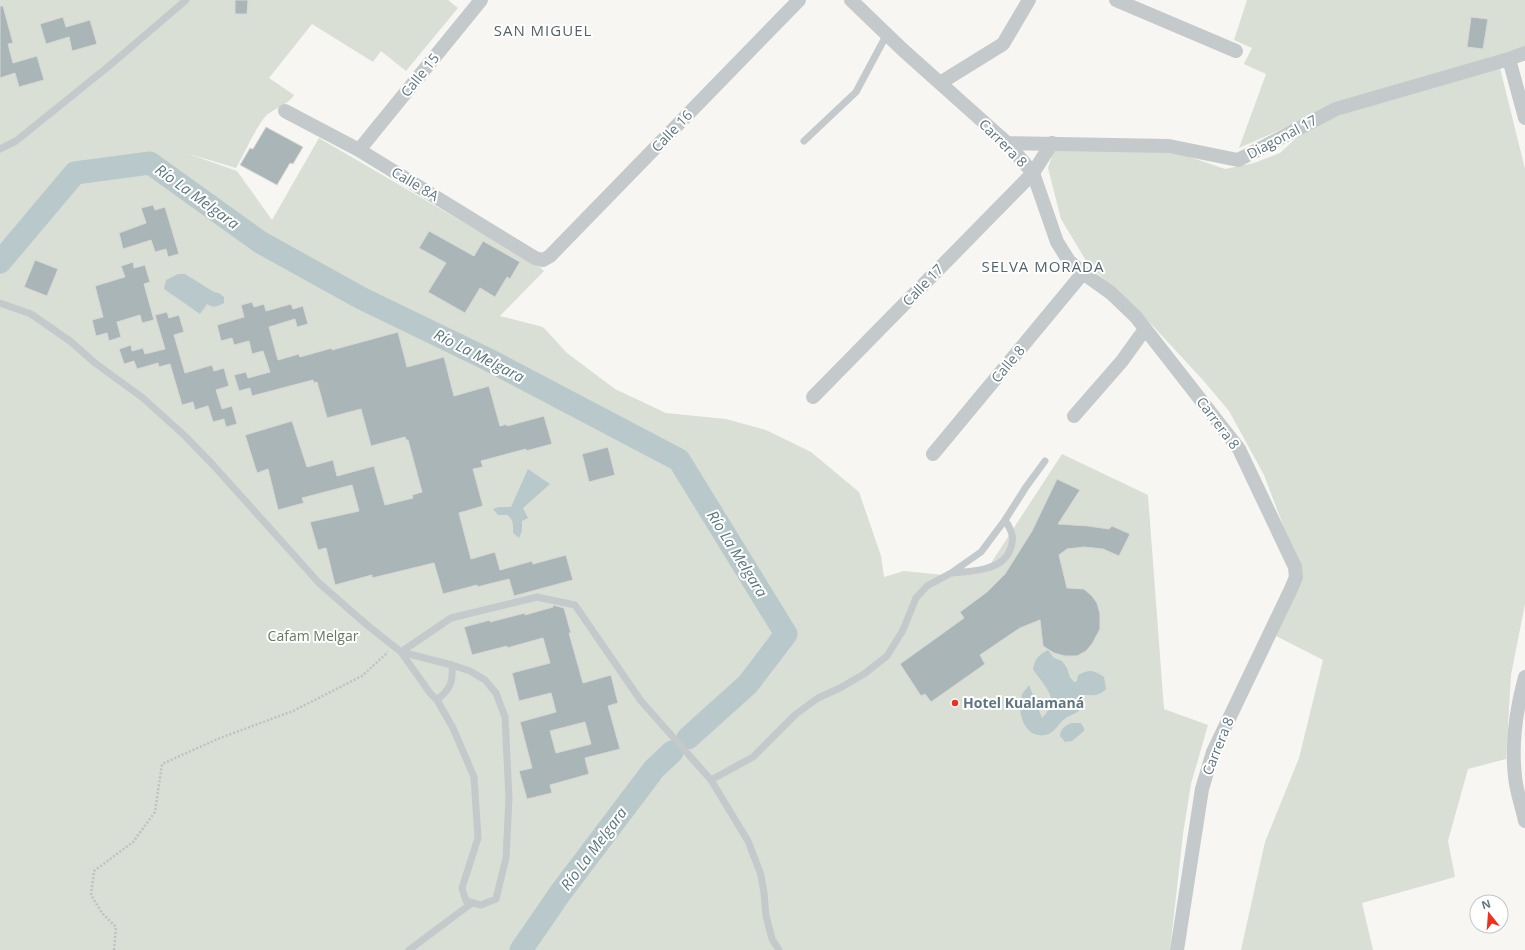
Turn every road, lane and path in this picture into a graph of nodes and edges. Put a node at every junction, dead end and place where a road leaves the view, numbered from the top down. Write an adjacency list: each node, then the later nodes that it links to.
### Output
1 (186, 0): 17 (lane)
2 (481, 0): 18 (street, Calle 15)
3 (799, 0): 20 (street, Calle 16)
4 (851, 0): 7 (street, Carrera 8)
5 (1029, 0): 11 (street)
6 (1116, 0): 8 (street)
7 (887, 34): 11 (street, Carrera 8); 14 (lane)
8 (1236, 51)
9 (1525, 53): 10 (street, Diagonal 17)
10 (1510, 60): 13 (street); 16 (street, Diagonal 17)
11 (940, 83): 15 (street, Carrera 8)
12 (285, 111): 18 (street, Calle 8A)
13 (1525, 118)
14 (804, 141)
15 (1007, 143): 16 (street, Diagonal 17); 19 (street, Carrera 8)
16 (1052, 144): 19 (street, Calle 17)
17 (0, 148)
18 (358, 150): 20 (street, Calle 8A)
19 (1033, 173): 21 (street, Carrera 8); 24 (street, Calle 17)
20 (543, 260)
21 (1083, 273): 23 (street, Carrera 8); 26 (street, Calle 8)
22 (0, 303): 30 (lane)
23 (1145, 329): 25 (street); 42 (street, Carrera 8)
24 (813, 397)
25 (1074, 416)
26 (933, 454)
27 (1044, 461): 28 (lane)
28 (1005, 520): 29 (lane); 29 (lane)
29 (951, 573): 36 (lane)
30 (394, 646): 31 (lane); 39 (path)
31 (402, 652): 32 (lane); 34 (lane); 36 (lane)
32 (452, 665): 34 (lane); 38 (lane)
33 (1525, 677): 35 (street)
34 (437, 700): 38 (lane)
35 (1519, 743): 37 (street)
36 (711, 780): 41 (lane)
37 (1525, 821)
38 (472, 903): 40 (lane)
39 (114, 950)
40 (409, 950)
41 (779, 950)
42 (1177, 950)

